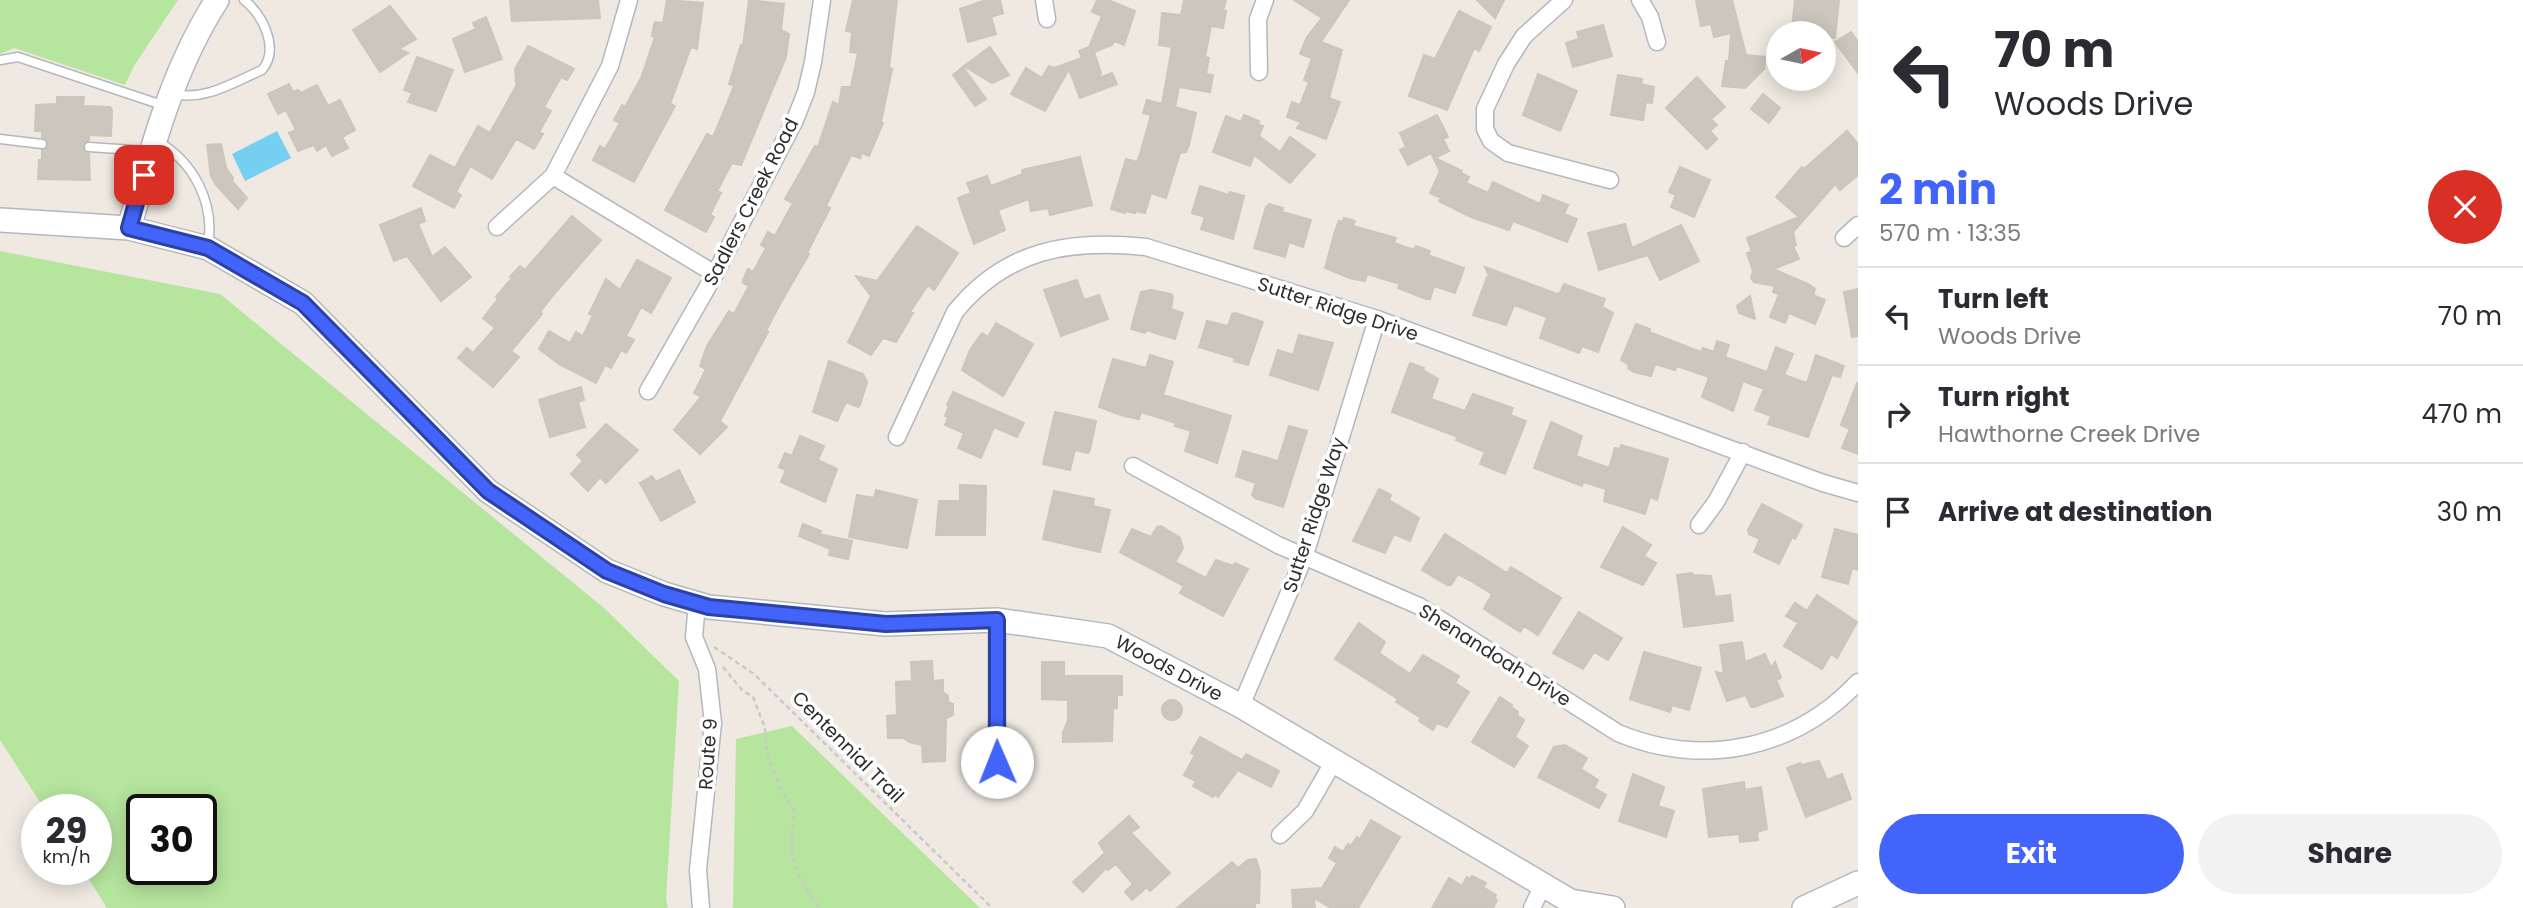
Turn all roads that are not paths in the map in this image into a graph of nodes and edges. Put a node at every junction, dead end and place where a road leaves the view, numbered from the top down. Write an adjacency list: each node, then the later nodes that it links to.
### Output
1 (217, 0): 13 (street)
2 (244, 0): 13 (lane)
3 (629, 0): 18 (street)
4 (822, 0): 26 (street, Sadlers Creek Road)
5 (1044, 0): 9 (street)
6 (1265, 0): 12 (street)
7 (1564, 0): 19 (street)
8 (1640, 0): 10 (street)
9 (1047, 19)
10 (1657, 42)
11 (0, 60): 13 (lane)
12 (1259, 72)
13 (167, 100): 16 (street)
14 (0, 139): 15 (lane)
15 (42, 144)
16 (153, 145): 17 (lane); 23 (street); 25 (lane)
17 (89, 147)
18 (553, 176): 22 (street); 26 (street)
19 (1610, 180)
20 (0, 219): 23 (street, Woods Drive)
21 (1858, 225): 24 (street)
22 (497, 227)
23 (129, 228): 25 (street, Woods Drive)
24 (1844, 238)
25 (208, 248): 35 (street, Woods Drive)
26 (715, 274): 28 (street, Sadlers Creek Road)
27 (1377, 319): 29 (street, Sutter Ridge Drive); 30 (street, Sutter Ridge Drive); 34 (street, Sutter Ridge Way)
28 (648, 391)
29 (897, 437)
30 (1743, 452): 32 (street, Sutter Ridge Drive); 33 (street)
31 (1133, 466): 34 (street, Shenandoah Drive)
32 (1858, 493)
33 (1699, 525)
34 (1305, 555): 37 (street, Shenandoah Drive); 38 (street, Sutter Ridge Way)
35 (697, 603): 36 (street, Woods Drive); 44 (street, Route 9)
36 (997, 620): 38 (street, Woods Drive); 40 (street)
37 (1858, 682)
38 (1241, 706): 39 (street, Woods Drive)
39 (1334, 761): 41 (street); 43 (street, Woods Drive)
40 (997, 762)
41 (1280, 835)
42 (1858, 883): 47 (street)
43 (1544, 885): 45 (street); 46 (street, Woods Drive)
44 (701, 908)
45 (1532, 908)
46 (1613, 908)
47 (1804, 908)

